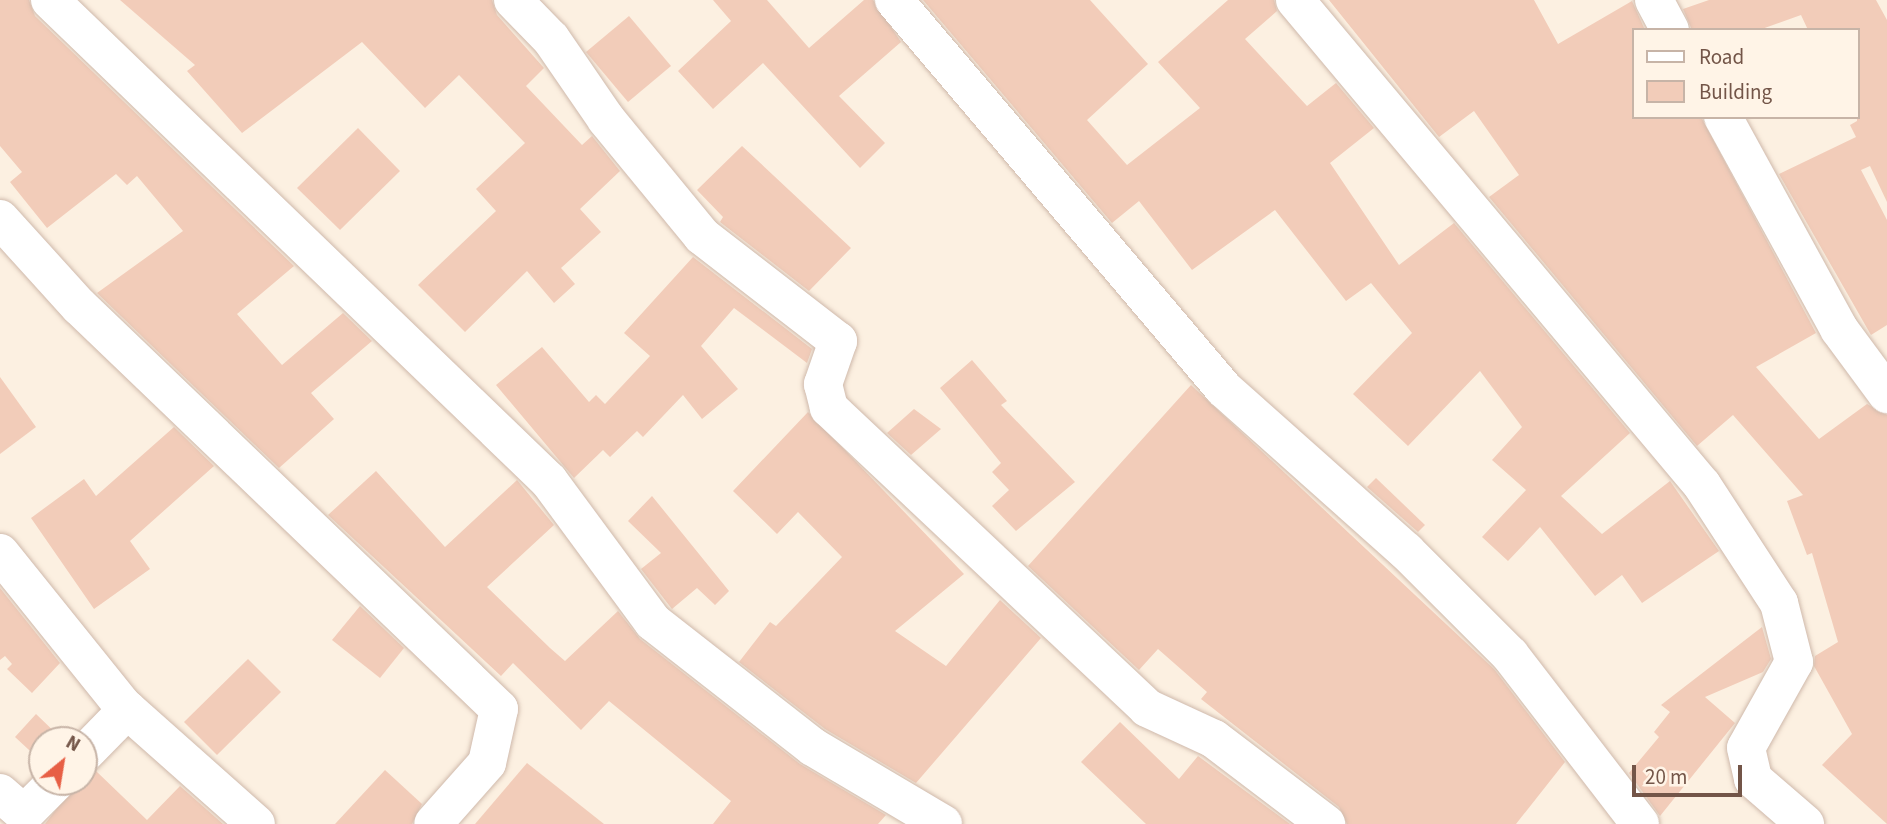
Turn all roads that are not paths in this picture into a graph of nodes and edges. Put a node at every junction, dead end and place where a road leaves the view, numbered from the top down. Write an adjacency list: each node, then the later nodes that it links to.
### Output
1 (50, 0): 15 (street)
2 (513, 0): 16 (street)
3 (894, 0): 17 (street)
4 (1295, 0): 18 (street)
5 (1724, 119): 7 (street)
6 (0, 219): 14 (street)
7 (1887, 394)
8 (0, 553): 9 (street)
9 (127, 710): 10 (street); 13 (street)
10 (98, 740)
11 (0, 793): 12 (street)
12 (42, 796)
13 (256, 824)
14 (433, 824)
15 (943, 824)
16 (1325, 824)
17 (1640, 824)
18 (1805, 824)

